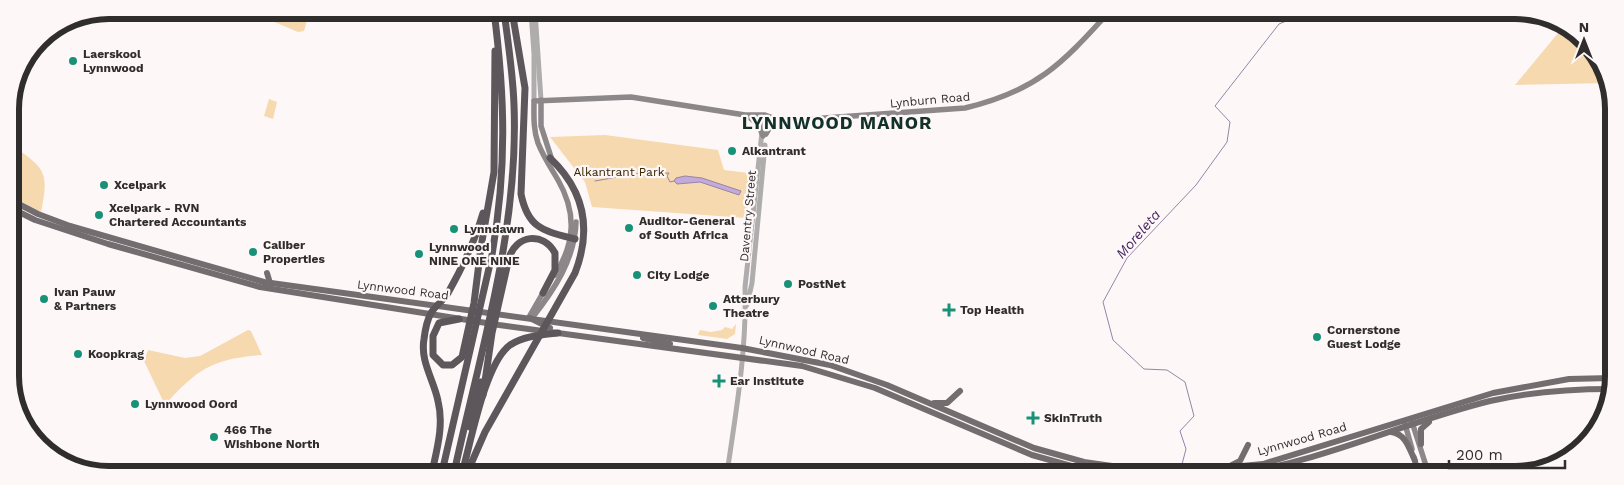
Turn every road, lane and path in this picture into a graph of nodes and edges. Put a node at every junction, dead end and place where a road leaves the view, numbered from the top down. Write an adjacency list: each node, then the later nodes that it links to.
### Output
1 (494, 19): 14 (highway)
2 (495, 19): 33 (highway)
3 (505, 19): 29 (highway)
4 (513, 19): 18 (highway)
5 (532, 19): 8 (street)
6 (536, 19): 9 (street)
7 (1102, 19): 12 (main road, Lynburn Road)
8 (534, 100): 9 (main road, Lynburn Road); 18 (main road)
9 (541, 100): 10 (main road, Lynburn Road); 15 (main road)
10 (747, 116): 11 (main road, Lynburn Road); 13 (main road)
11 (765, 120): 12 (main road, Lynburn Road); 13 (street, Daventry Street)
12 (781, 121): 13 (main road)
13 (764, 135): 30 (street, Daventry Street)
14 (496, 149): 22 (highway); 24 (highway)
15 (550, 158): 18 (main road); 51 (highway)
16 (19, 204): 20 (main road)
17 (19, 212): 20 (main road, Lynnwood Road)
18 (573, 238): 21 (main road); 25 (main road)
19 (267, 272): 20 (main road)
20 (265, 284): 22 (main road, Lynnwood Road); 23 (main road, Lynnwood Road)
21 (543, 293): 25 (main road); 36 (highway)
22 (436, 306): 23 (highway); 25 (main road, Lynnwood Road)
23 (430, 314): 24 (main road, Lynnwood Road); 45 (highway)
24 (461, 319): 26 (main road, Lynnwood Road)
25 (533, 319): 26 (main road); 27 (main road, Lynnwood Road); 28 (main road)
26 (514, 327): 28 (main road, Lynnwood Road)
27 (614, 331): 30 (main road, Lynnwood Road); 31 (main road)
28 (559, 333): 31 (main road, Lynnwood Road); 36 (highway)
29 (486, 334): 48 (highway); 49 (highway)
30 (742, 348): 31 (street, Daventry Street); 37 (main road, Lynnwood Road)
31 (742, 358): 52 (street, Daventry Street); 53 (main road, Lynnwood Road)
32 (1605, 379): 39 (main road, Lynnwood Road)
33 (462, 384): 46 (highway); 47 (highway)
34 (1604, 389): 38 (main road, Lynnwood Road)
35 (960, 391): 37 (main road)
36 (483, 395): 50 (highway)
37 (925, 402): 54 (main road, Lynnwood Road)
38 (1446, 414): 40 (main road, Lynnwood Road); 42 (main road)
39 (1407, 421): 40 (main road, Lynnwood Road); 41 (main road, Lynnwood Road); 44 (main road); 56 (main road, Lynnwood Road)
40 (1414, 424): 42 (main road)
41 (1389, 431): 44 (main road); 57 (main road, Lynnwood Road)
42 (1420, 444): 59 (main road)
43 (1248, 445): 55 (main road)
44 (1415, 461): 58 (main road)
45 (434, 466)
46 (435, 466)
47 (443, 466)
48 (455, 466)
49 (462, 466)
50 (463, 466)
51 (470, 466)
52 (729, 466)
53 (1071, 466)
54 (1105, 466)
55 (1226, 466)
56 (1237, 466)
57 (1280, 466)
58 (1416, 466)
59 (1426, 466)

